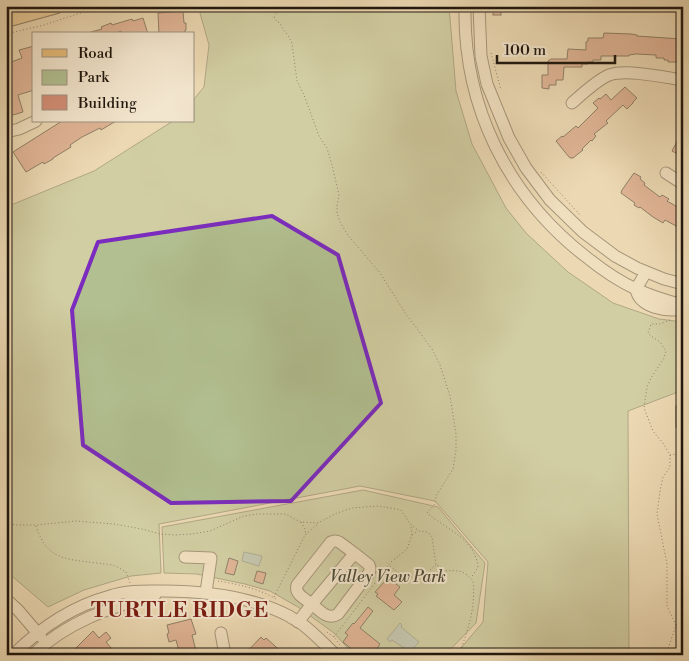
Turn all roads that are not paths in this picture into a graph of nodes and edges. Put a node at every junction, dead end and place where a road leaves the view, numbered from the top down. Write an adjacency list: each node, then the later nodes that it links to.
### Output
1 (57, 6): 4 (main road)
2 (465, 6): 13 (street)
3 (479, 6): 11 (street)
4 (6, 20)
5 (683, 80): 6 (street)
6 (572, 103)
7 (34, 122): 8 (street)
8 (6, 132)
9 (666, 173): 10 (street)
10 (683, 184)
11 (646, 272): 12 (street); 13 (street)
12 (683, 284)
13 (636, 289): 14 (street)
14 (682, 305)
15 (354, 554): 20 (street); 20 (street); 20 (street)
16 (185, 557): 18 (street)
17 (172, 591): 18 (street); 22 (street); 24 (street)
18 (206, 592): 21 (street)
19 (6, 598): 22 (street)
20 (312, 604): 21 (street)
21 (298, 622): 28 (street)
22 (38, 633): 24 (street); 25 (street)
23 (221, 633): 27 (street)
24 (45, 643): 26 (street)
25 (13, 655)
26 (33, 655)
27 (225, 655)
28 (336, 655)

